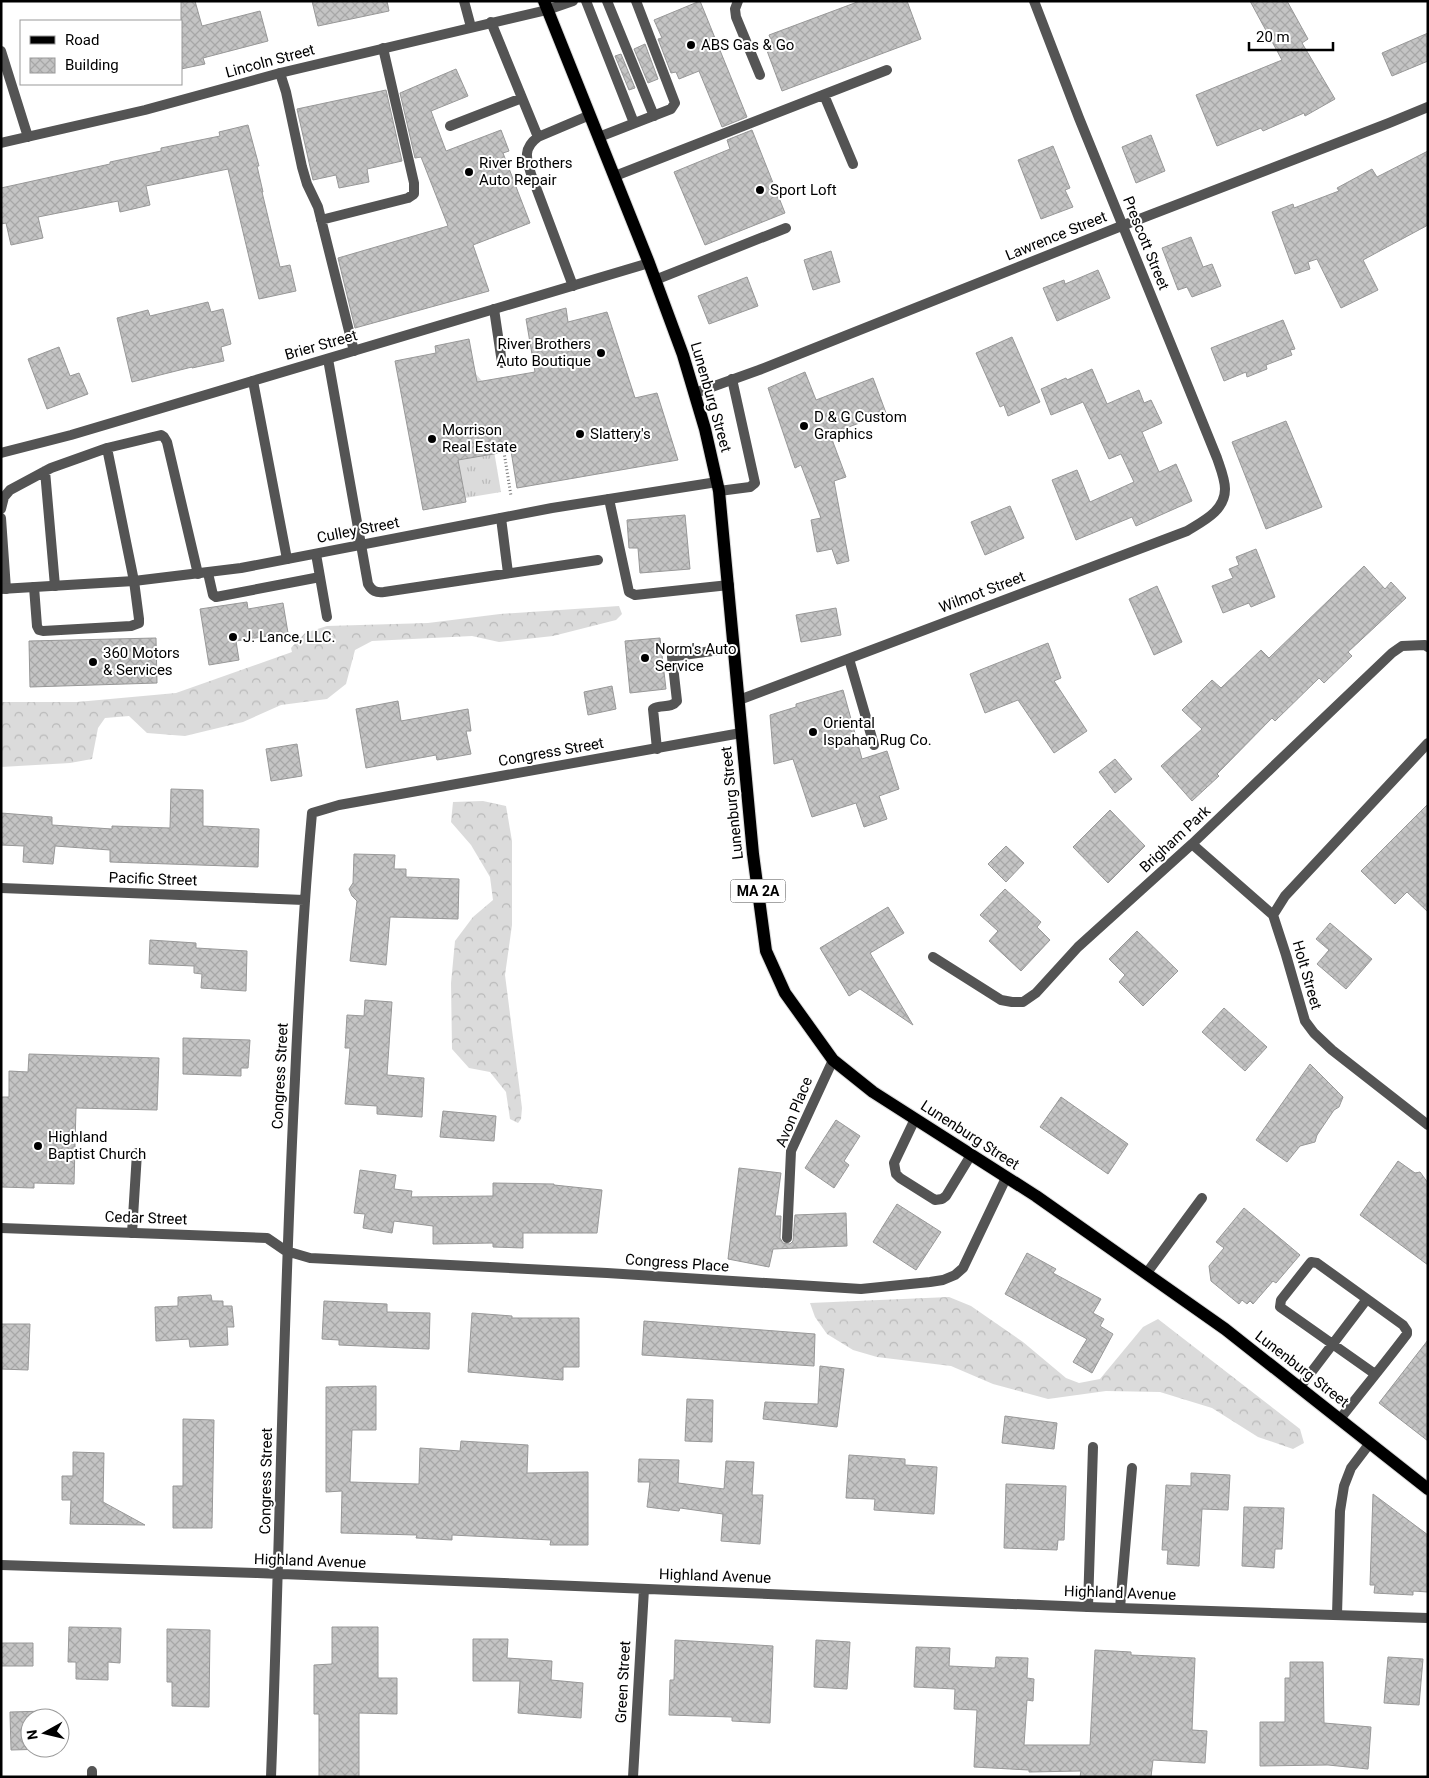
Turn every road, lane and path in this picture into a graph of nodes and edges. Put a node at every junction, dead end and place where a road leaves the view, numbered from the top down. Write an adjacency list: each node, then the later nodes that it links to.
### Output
1 (464, 1): 10 (street)
2 (573, 1): 8 (street, Lincoln Street)
3 (586, 1): 21 (street)
4 (608, 1): 20 (street)
5 (636, 1): 20 (street)
6 (738, 1): 15 (street)
7 (1034, 1): 30 (street, Prescott Street)
8 (546, 5): 9 (street, Lincoln Street); 19 (main road, Lunenburg Street / MA 2A)
9 (491, 22): 10 (street, Lincoln Street); 17 (street)
10 (471, 27): 11 (street, Lincoln Street)
11 (383, 48): 14 (street, Lincoln Street); 29 (street)
12 (1, 51): 23 (street)
13 (887, 70): 16 (street)
14 (280, 73): 23 (street, Lincoln Street); 29 (street)
15 (760, 75)
16 (824, 95): 27 (street); 28 (street)
17 (522, 98): 22 (street); 24 (street)
18 (1428, 107): 30 (street, Lawrence Street)
19 (590, 115): 24 (street); 25 (main road, Lunenburg Street / MA 2A)
20 (654, 116): 21 (street)
21 (634, 123): 25 (street)
22 (450, 126)
23 (28, 137): 26 (street, Lincoln Street)
24 (538, 137): 34 (street)
25 (599, 137): 28 (main road, Lunenburg Street / MA 2A)
26 (1, 143)
27 (853, 164)
28 (615, 176): 32 (main road, Lunenburg Street / MA 2A)
29 (321, 220): 36 (street)
30 (1124, 225): 39 (street, Lawrence Street); 48 (street, Prescott Street)
31 (786, 228): 33 (street)
32 (649, 263): 33 (main road, Lunenburg Street / MA 2A); 34 (street, Brier Street)
33 (655, 280): 41 (main road, Lunenburg Street / MA 2A)
34 (573, 286): 35 (street, Brier Street)
35 (494, 309): 36 (street, Brier Street); 38 (street)
36 (354, 351): 37 (street, Brier Street)
37 (328, 359): 40 (street, Brier Street); 53 (street)
38 (502, 363)
39 (732, 379): 41 (street, Lawrence Street); 46 (street, Culley Street)
40 (253, 381): 44 (street, Brier Street); 55 (street)
41 (695, 393): 46 (main road, Lunenburg Street / MA 2A)
42 (107, 448): 45 (street); 58 (street); 60 (street)
43 (504, 452): 47 (path)
44 (1, 453)
45 (44, 471): 50 (street); 62 (street)
46 (718, 486): 49 (street, Culley Street); 61 (main road, Lunenburg Street / MA 2A)
47 (511, 496)
48 (1223, 496): 68 (street, Wilmot Street)
49 (609, 499): 52 (street, Culley Street); 61 (street)
50 (1, 509)
51 (1, 518): 64 (street)
52 (501, 518): 53 (street, Culley Street); 57 (street)
53 (362, 544): 54 (street, Culley Street); 57 (street)
54 (316, 554): 55 (street, Culley Street); 59 (street)
55 (287, 560): 58 (street, Culley Street)
56 (598, 560): 57 (street)
57 (508, 573)
58 (203, 574): 59 (street); 60 (street, Culley Street)
59 (320, 577): 65 (street)
60 (134, 581): 62 (street, Culley Street); 63 (street)
61 (729, 585): 67 (main road, Lunenburg Street / MA 2A)
62 (55, 586): 63 (street, Culley Street)
63 (34, 587): 64 (street, Culley Street)
64 (4, 589)
65 (328, 617)
66 (1428, 647): 74 (street, Brigham Park)
67 (734, 648): 69 (main road, Lunenburg Street / MA 2A); 73 (street)
68 (849, 659): 69 (street, Wilmot Street); 72 (street)
69 (739, 700): 70 (main road, Lunenburg Street / MA 2A)
70 (741, 733): 73 (street, Congress Street); 79 (main road, Lunenburg Street / MA 2A)
71 (1428, 742): 77 (street)
72 (874, 745)
73 (657, 749): 76 (street, Congress Street)
74 (1192, 844): 77 (street); 78 (street, Brigham Park)
75 (1, 888): 76 (street, Pacific Street)
76 (304, 900): 89 (street, Congress Street)
77 (1273, 915): 81 (street, Holt Street)
78 (933, 956)
79 (833, 1060): 80 (main road, Lunenburg Street / MA 2A); 88 (street, Avon Place)
80 (915, 1119): 83 (main road, Lunenburg Street / MA 2A); 83 (street)
81 (1428, 1125)
82 (136, 1153): 87 (street)
83 (971, 1155): 84 (main road, Lunenburg Street / MA 2A)
84 (1006, 1178): 89 (street, Congress Place); 90 (main road, Lunenburg Street / MA 2A)
85 (1202, 1198): 90 (street)
86 (1, 1228): 87 (street, Cedar Street)
87 (132, 1233): 89 (street, Cedar Street)
88 (787, 1238)
89 (286, 1251): 101 (street, Congress Street)
90 (1146, 1274): 94 (main road, Lunenburg Street / MA 2A)
91 (1367, 1298): 92 (street); 92 (street); 93 (street)
92 (1332, 1344): 93 (street); 94 (street)
93 (1376, 1374): 95 (street)
94 (1300, 1388): 95 (main road, Lunenburg Street / MA 2A)
95 (1340, 1419): 96 (main road, Lunenburg Street / MA 2A)
96 (1370, 1442): 99 (main road, Lunenburg Street / MA 2A); 105 (street)
97 (1093, 1447): 103 (street)
98 (1132, 1468): 104 (street)
99 (1428, 1489)
100 (1, 1565): 101 (street, Highland Avenue)
101 (278, 1574): 102 (street, Highland Avenue); 107 (street, Congress Street)
102 (644, 1588): 103 (street, Highland Avenue); 108 (street, Green Street)
103 (1088, 1607): 104 (street, Highland Avenue)
104 (1120, 1608): 105 (street, Highland Avenue)
105 (1337, 1615): 106 (street, Highland Avenue)
106 (1428, 1618)
107 (271, 1777)
108 (632, 1777)

